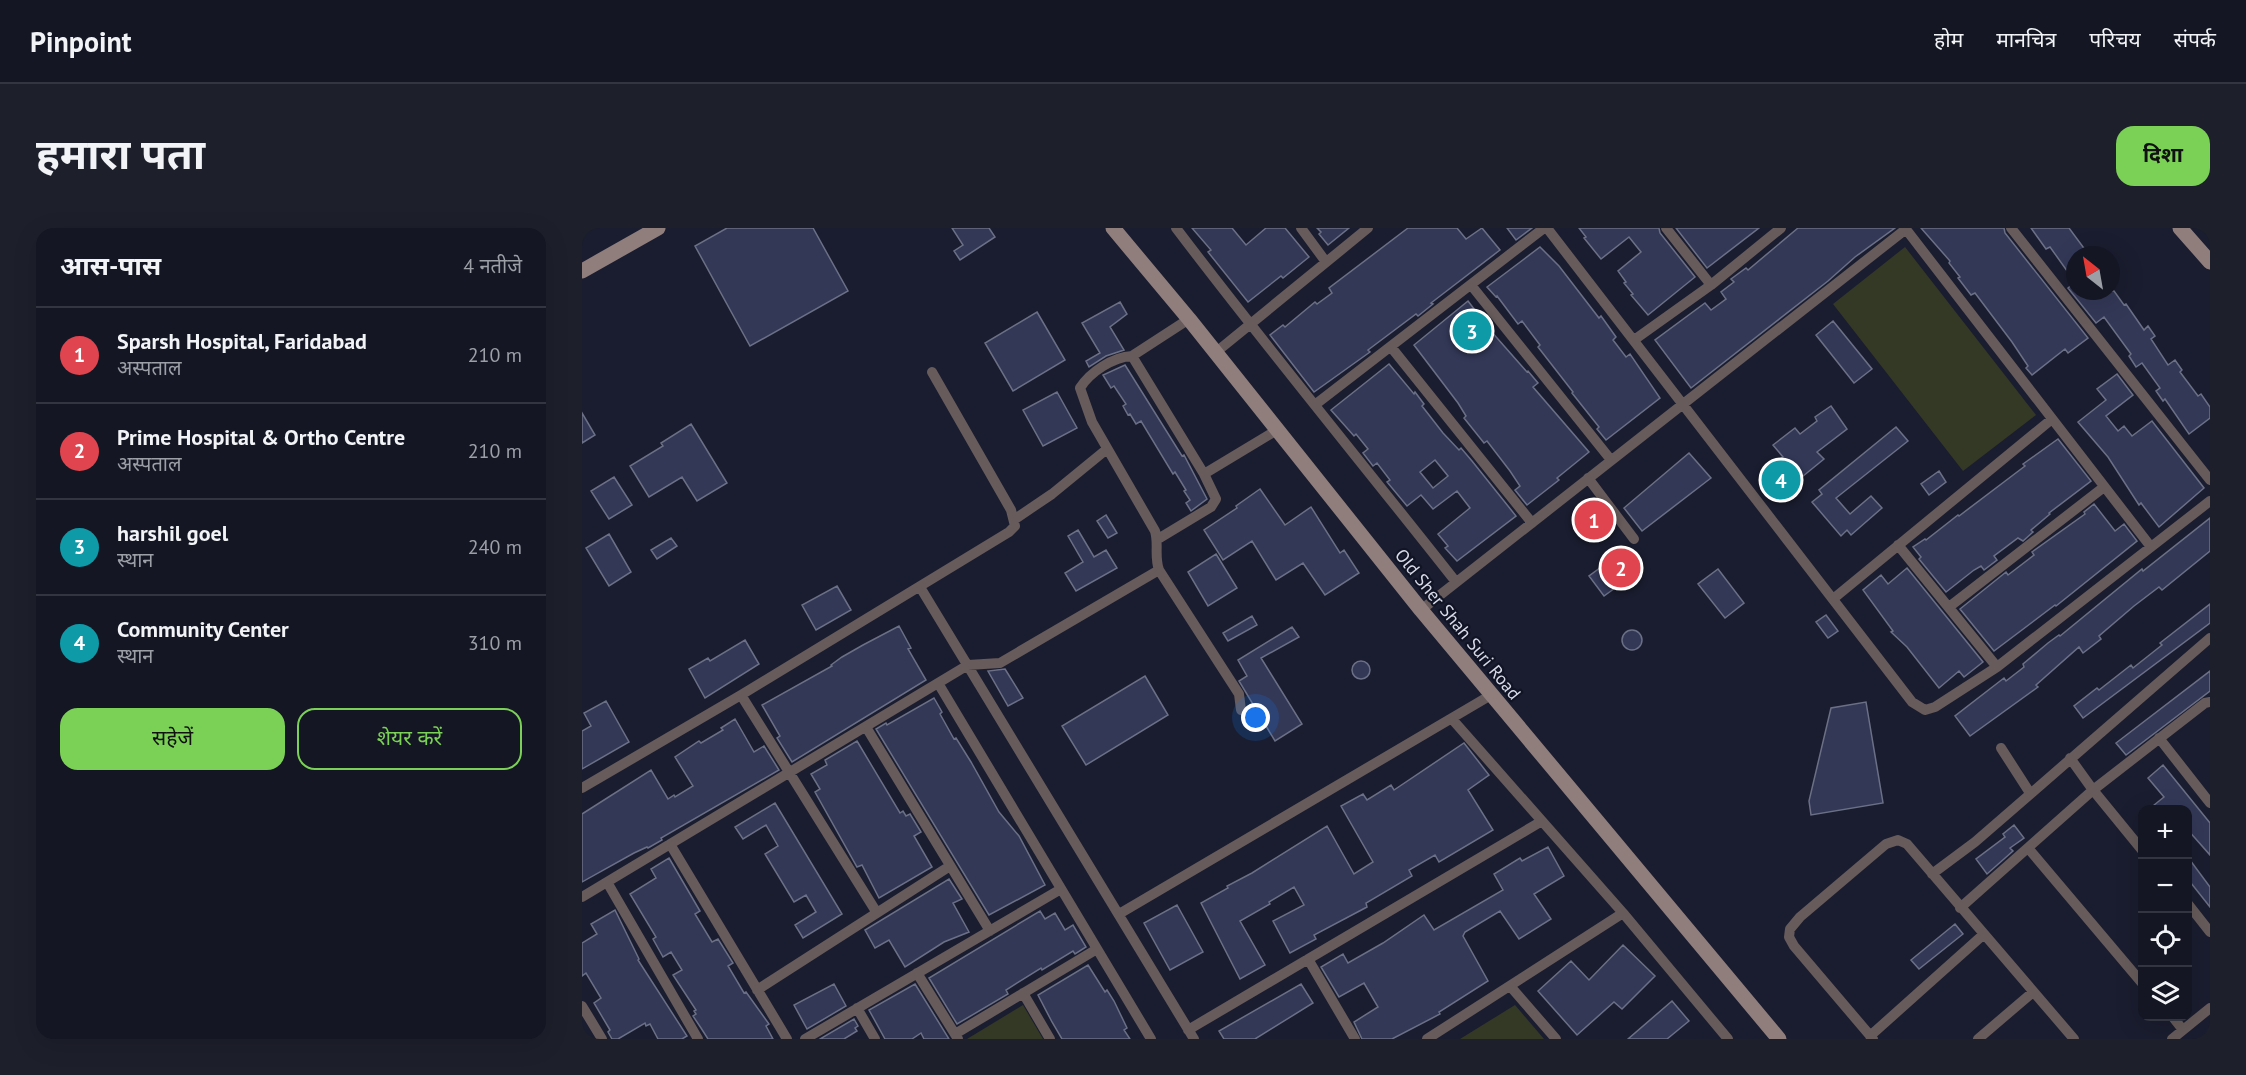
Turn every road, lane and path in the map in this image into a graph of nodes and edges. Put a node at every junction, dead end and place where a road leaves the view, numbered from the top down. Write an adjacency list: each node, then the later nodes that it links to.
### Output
1 (658, 228): 14 (street)
2 (1113, 228): 17 (street, Old Sher Shah Suri Road)
3 (1176, 228): 18 (street)
4 (1301, 228): 12 (street)
5 (1368, 228): 12 (street)
6 (1546, 228): 15 (street); 19 (street)
7 (1666, 228): 16 (street)
8 (1781, 228): 16 (street)
9 (1906, 228): 25 (street); 26 (street)
10 (2011, 228): 32 (street)
11 (2180, 228): 13 (street)
12 (1326, 262): 18 (street)
13 (2210, 262)
14 (582, 271)
15 (1471, 285): 20 (street); 29 (street)
16 (1711, 285): 19 (street)
17 (1189, 319): 21 (street, Old Sher Shah Suri Road); 22 (street)
18 (1250, 325): 21 (street); 24 (street)
19 (1634, 340): 25 (street)
20 (1391, 346): 24 (street); 36 (street)
21 (1215, 353): 27 (street, Old Sher Shah Suri Road)
22 (1132, 356): 28 (street); 30 (street)
23 (932, 372): 35 (street)
24 (1316, 404): 42 (street)
25 (1682, 404): 29 (street); 44 (street)
26 (2052, 419): 33 (street); 39 (street)
27 (1277, 430): 30 (street); 46 (street, Old Sher Shah Suri Road)
28 (1107, 448): 35 (street); 38 (street)
29 (1611, 460): 31 (street)
30 (1204, 474): 38 (street)
31 (1588, 478): 36 (street); 37 (street)
32 (2210, 480)
33 (2104, 487): 40 (street); 45 (street)
34 (2210, 501): 40 (street)
35 (1014, 519): 43 (street)
36 (1532, 523): 42 (street)
37 (1634, 539)
38 (1158, 540): 41 (street)
39 (1898, 545): 44 (street); 45 (street)
40 (2151, 547): 49 (street)
41 (1159, 570): 48 (street); 54 (street)
42 (1456, 582): 46 (street)
43 (920, 586): 48 (street); 51 (street)
44 (1833, 599): 49 (street)
45 (1949, 607): 49 (street)
46 (1421, 610): 52 (street, Old Sher Shah Suri Road)
47 (2210, 638): 59 (street)
48 (968, 665): 50 (street); 78 (street)
49 (1997, 667)
50 (938, 683): 56 (street); 72 (street)
51 (741, 695): 60 (street); 61 (street)
52 (1491, 695): 55 (street); 109 (street, Old Sher Shah Suri Road)
53 (2210, 702): 57 (street)
54 (1241, 710)
55 (1452, 719): 65 (street); 78 (street)
56 (866, 727): 60 (street); 69 (street)
57 (2159, 738): 62 (street); 64 (street)
58 (2001, 748): 63 (street)
59 (2070, 758): 62 (street); 63 (street)
60 (789, 773): 66 (street); 76 (street)
61 (582, 788)
62 (2093, 790): 67 (street); 68 (street)
63 (2030, 793): 70 (street)
64 (2210, 804)
65 (1542, 821): 77 (street); 83 (street)
66 (670, 844): 71 (street); 87 (street)
67 (2138, 845)
68 (2028, 849): 74 (street); 85 (street)
69 (950, 866): 76 (street); 79 (street)
70 (1932, 874): 74 (street); 97 (street)
71 (607, 882): 73 (street); 99 (street)
72 (1061, 889): 79 (street); 82 (street)
73 (582, 897)
74 (1960, 908): 81 (street)
75 (2192, 910): 80 (street)
76 (877, 913): 87 (street)
77 (1623, 913): 86 (street); 108 (street)
78 (1119, 914): 95 (street)
79 (990, 931): 84 (street)
80 (2210, 932)
81 (1984, 934): 88 (street); 97 (street)
82 (1097, 949): 89 (street); 104 (street)
83 (1308, 959): 95 (street); 105 (street)
84 (917, 973): 91 (street); 96 (street)
85 (2138, 977)
86 (1510, 986): 106 (street); 107 (street)
87 (757, 990): 100 (street)
88 (2033, 992): 110 (street); 111 (street)
89 (1023, 993): 96 (street); 103 (street)
90 (582, 1006): 98 (street)
91 (857, 1008): 101 (street); 102 (street)
92 (2210, 1008): 94 (street)
93 (2175, 1021): 94 (street)
94 (2183, 1030): 112 (street)
95 (1191, 1034)
96 (956, 1037)
97 (1871, 1038)
98 (602, 1039)
99 (698, 1039)
100 (787, 1039)
101 (805, 1039)
102 (875, 1039)
103 (1050, 1039)
104 (1151, 1039)
105 (1355, 1039)
106 (1427, 1039)
107 (1556, 1039)
108 (1728, 1039)
109 (1779, 1039)
110 (1978, 1039)
111 (2074, 1039)
112 (2172, 1039)

